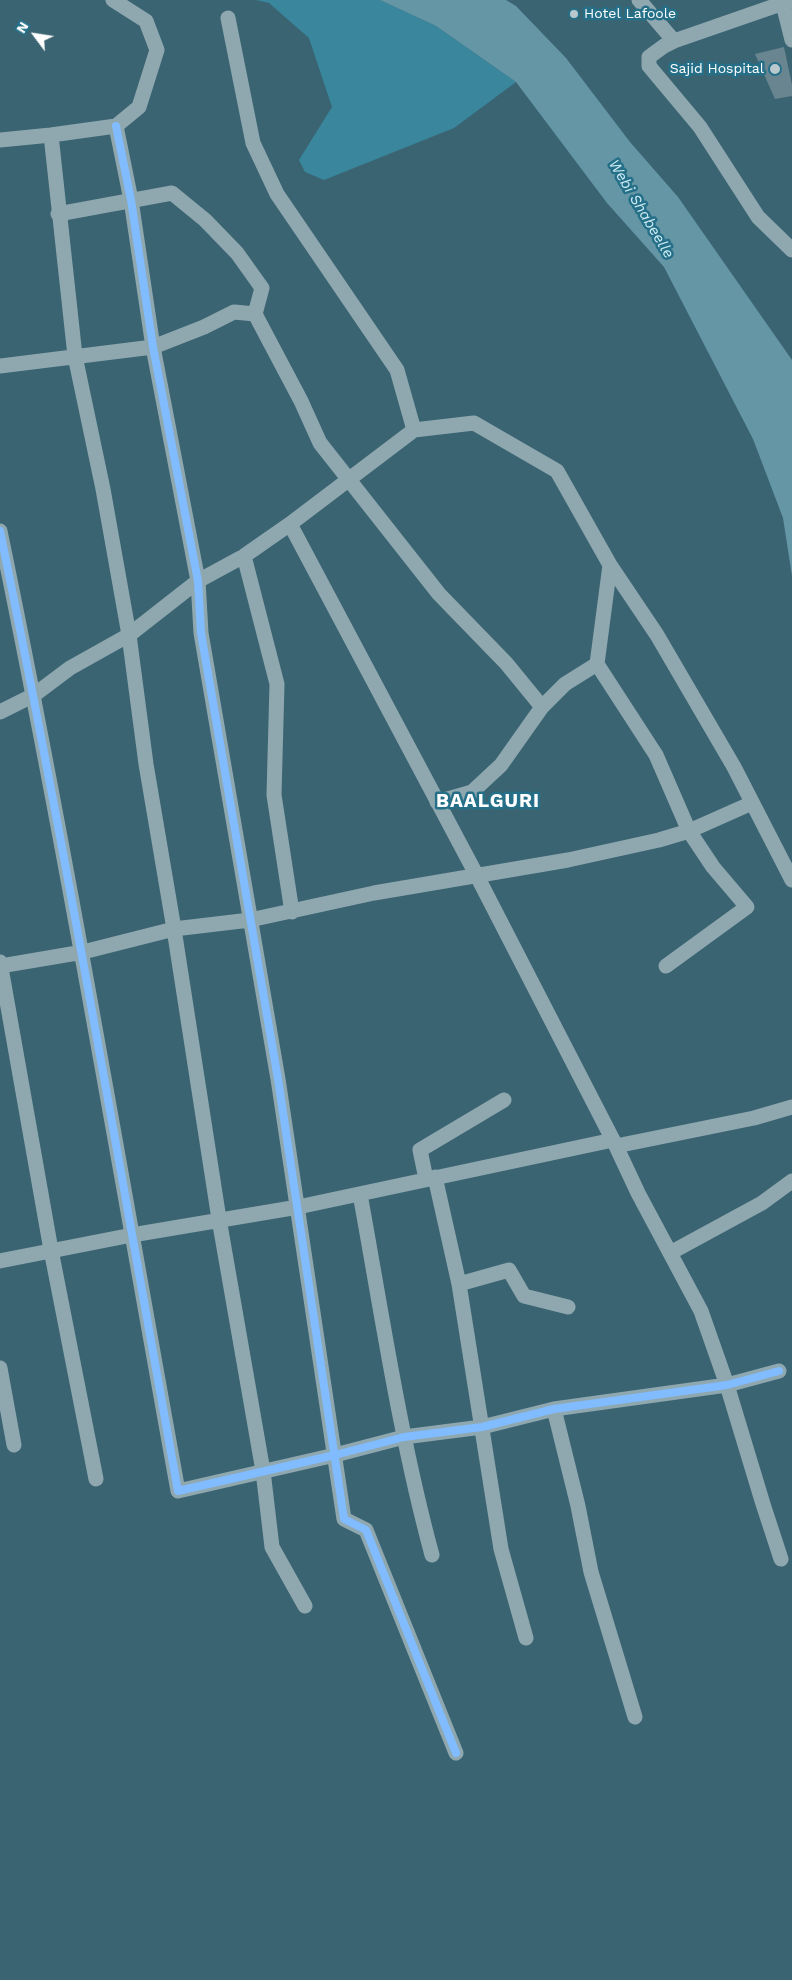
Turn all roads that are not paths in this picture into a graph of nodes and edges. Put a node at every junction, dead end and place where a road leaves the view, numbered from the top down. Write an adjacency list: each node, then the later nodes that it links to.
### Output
1 (113, 0): 7 (street)
2 (639, 0): 6 (street)
3 (786, 1): 5 (street); 6 (street)
4 (228, 18): 17 (street)
5 (792, 40)
6 (674, 41): 12 (street)
7 (116, 126): 8 (street); 10 (street)
8 (50, 136): 9 (street); 11 (street)
9 (0, 140)
10 (131, 200): 11 (street); 13 (street); 14 (street)
11 (58, 214): 15 (street)
12 (792, 250)
13 (255, 314): 14 (street); 18 (street)
14 (153, 347): 15 (street); 23 (street)
15 (74, 356): 16 (street); 24 (street)
16 (0, 366)
17 (414, 430): 18 (street); 22 (street)
18 (348, 478): 19 (street); 27 (street)
19 (290, 524): 21 (street); 29 (street)
20 (0, 531): 26 (street)
21 (244, 556): 23 (street); 34 (street)
22 (610, 565): 25 (street); 30 (street)
23 (198, 581): 24 (street); 35 (street)
24 (129, 635): 26 (street); 36 (street)
25 (597, 664): 27 (street); 31 (street)
26 (34, 696): 28 (street); 37 (street)
27 (542, 707): 29 (street)
28 (0, 712)
29 (437, 802): 32 (street)
30 (752, 803): 31 (street); 33 (street)
31 (689, 831): 32 (street); 39 (street)
32 (477, 876): 34 (street); 42 (street)
33 (792, 880)
34 (292, 912): 35 (street)
35 (250, 920): 36 (street); 46 (street)
36 (174, 929): 37 (street); 47 (street)
37 (83, 952): 38 (street); 48 (street)
38 (0, 965): 49 (street)
39 (666, 966)
40 (504, 1100): 43 (street)
41 (792, 1107): 42 (street)
42 (614, 1143): 43 (street); 50 (street)
43 (431, 1178): 45 (street); 52 (street)
44 (792, 1181): 50 (street)
45 (360, 1194): 46 (street); 59 (street)
46 (298, 1207): 47 (street); 61 (street)
47 (219, 1219): 48 (street); 62 (street)
48 (132, 1234): 49 (street); 62 (street)
49 (50, 1250): 51 (street); 63 (street)
50 (670, 1253): 56 (street)
51 (0, 1261)
52 (459, 1284): 53 (street); 58 (street)
53 (568, 1307)
54 (0, 1368): 60 (street)
55 (779, 1370): 56 (street)
56 (727, 1385): 57 (street); 65 (street)
57 (554, 1409): 58 (street); 68 (street)
58 (482, 1427): 59 (street); 67 (street)
59 (404, 1437): 61 (street); 64 (street)
60 (14, 1445)
61 (335, 1455): 62 (street); 69 (street)
62 (263, 1471): 66 (street)
63 (96, 1480)
64 (432, 1556)
65 (781, 1559)
66 (305, 1606)
67 (526, 1638)
68 (635, 1717)
69 (456, 1753)

